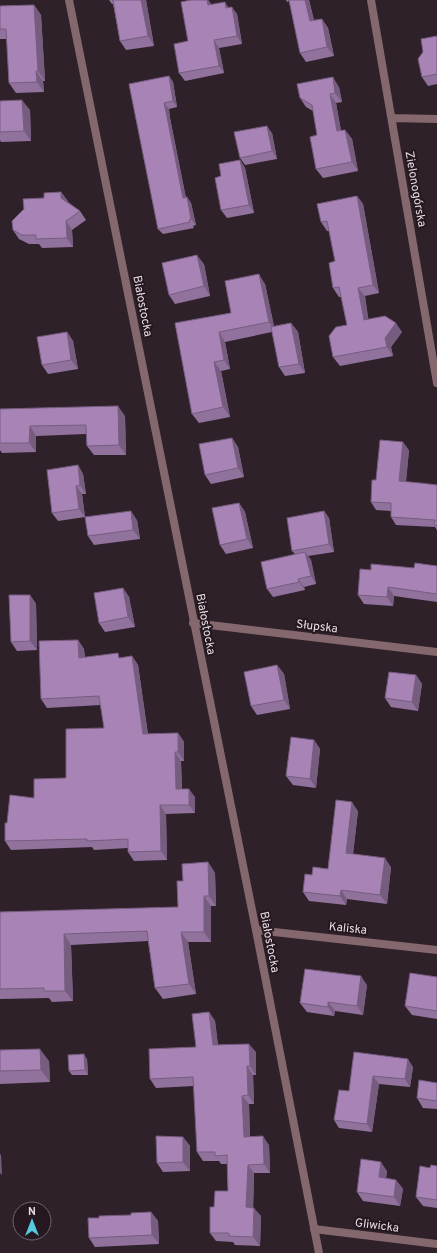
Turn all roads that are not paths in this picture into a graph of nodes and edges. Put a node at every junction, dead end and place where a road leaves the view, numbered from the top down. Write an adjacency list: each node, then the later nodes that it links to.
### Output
1 (69, 0): 6 (street, Białostocka)
2 (371, 0): 3 (street, Zielonogórska)
3 (392, 118): 4 (street); 5 (street, Zielonogórska)
4 (437, 119)
5 (437, 383)
6 (193, 623): 7 (street, Słupska); 8 (street, Białostocka)
7 (437, 652)
8 (256, 930): 9 (street, Kaliska); 10 (street, Białostocka)
9 (437, 950)
10 (314, 1229): 11 (street, Gliwicka); 12 (street, Białostocka)
11 (437, 1244)
12 (319, 1253)

